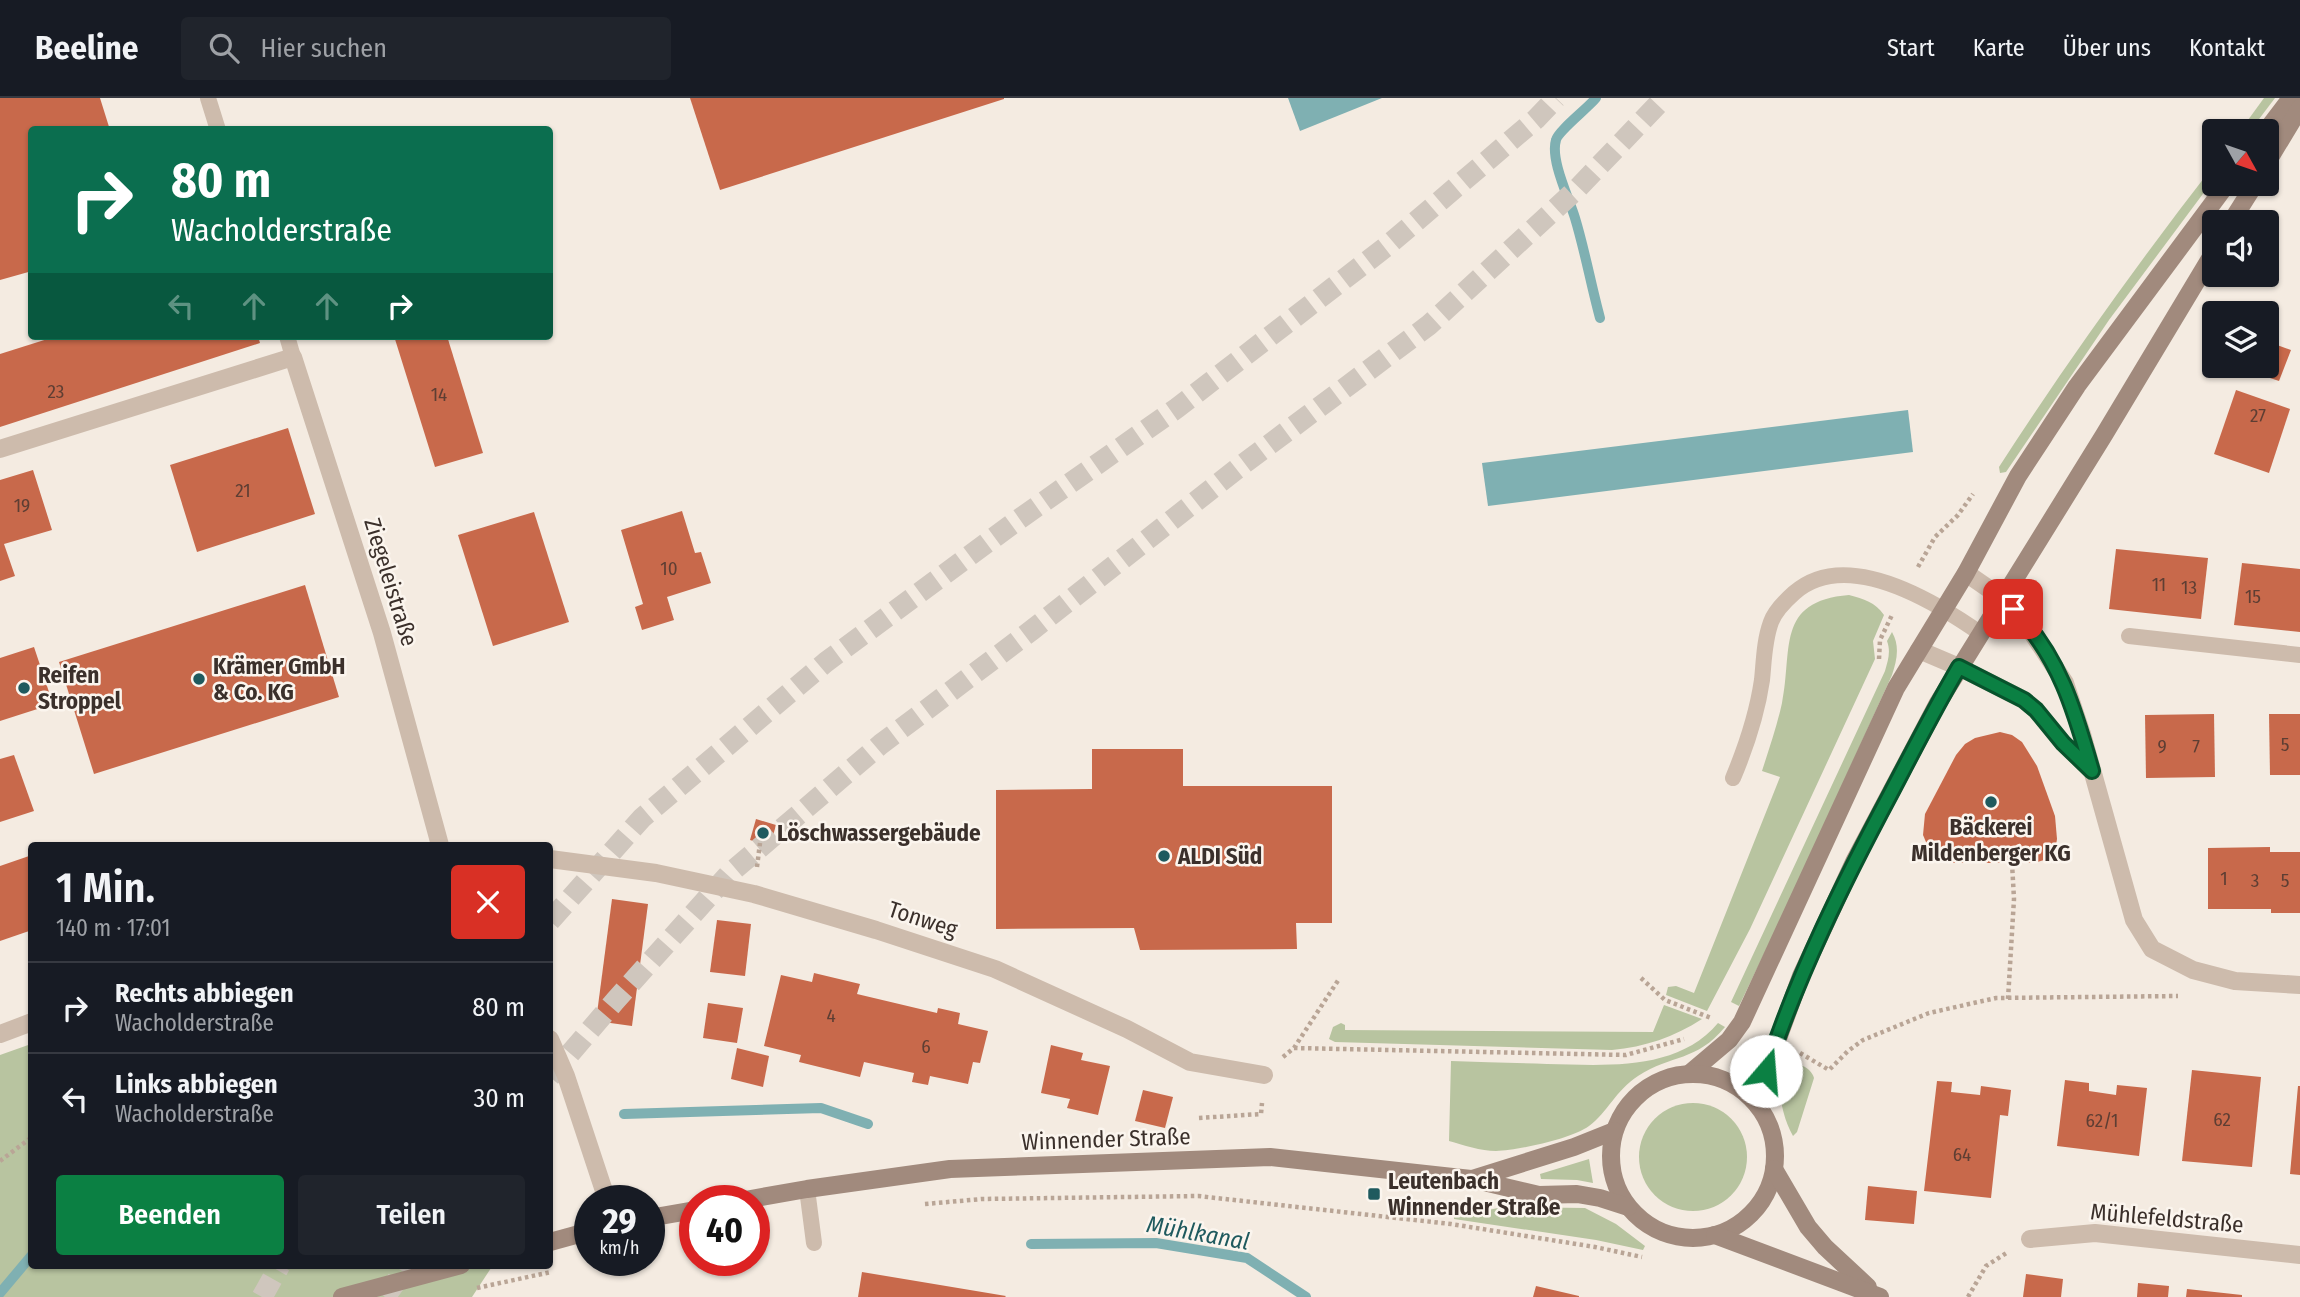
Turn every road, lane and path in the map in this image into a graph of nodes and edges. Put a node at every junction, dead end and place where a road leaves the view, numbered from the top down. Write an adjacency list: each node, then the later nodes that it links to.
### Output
1 (208, 98): 5 (lane)
2 (2291, 98): 4 (street)
3 (2300, 108): 6 (street)
4 (2275, 119)
5 (217, 126)
6 (2279, 143)
7 (2218, 196): 12 (street)
8 (2202, 272): 14 (street)
9 (288, 340): 10 (lane, Ziegeleistraße)
10 (293, 357): 11 (street); 24 (street, Ziegeleistraße)
11 (0, 449)
12 (1966, 573): 14 (street); 15 (street)
13 (1905, 590): 15 (lane); 20 (path); 23 (lane)
14 (2001, 599): 16 (street); 22 (street)
15 (1943, 610): 16 (lane); 18 (street)
16 (1980, 633): 21 (street)
17 (2129, 636): 19 (lane)
18 (1919, 650): 21 (street); 40 (street)
19 (2300, 655)
20 (1879, 663)
21 (1959, 667): 22 (street); 42 (street)
22 (2092, 771): 29 (street)
23 (1733, 778)
24 (439, 842)
25 (553, 859): 41 (street, Tonweg)
26 (2012, 863): 31 (path)
27 (1641, 978): 33 (path)
28 (1339, 979): 37 (path)
29 (2300, 985)
30 (2179, 995): 31 (path)
31 (2008, 999): 39 (path)
32 (1718, 1010): 33 (path)
33 (1711, 1018): 35 (path)
34 (28, 1024): 36 (street)
35 (1705, 1025)
36 (0, 1034)
37 (1690, 1036)
38 (553, 1046): 48 (street)
39 (1794, 1050)
40 (1690, 1073): 42 (street); 43 (street)
41 (1264, 1075)
42 (1758, 1107): 46 (street)
43 (1614, 1131): 47 (street); 52 (street)
44 (28, 1140): 45 (path)
45 (0, 1161)
46 (1774, 1169): 54 (street); 63 (street)
47 (1471, 1179): 49 (street, Winnender Straße); 52 (street, Winnender Straße)
48 (602, 1185)
49 (807, 1189): 50 (street, Winnender Straße); 57 (lane)
50 (770, 1196)
51 (916, 1205): 59 (path)
52 (1628, 1207): 54 (street)
53 (574, 1235): 56 (street)
54 (1715, 1235): 63 (street)
55 (2030, 1240): 58 (street, Mühlefeldstraße); 65 (path)
56 (553, 1241)
57 (814, 1243)
58 (2300, 1255)
59 (1642, 1256)
60 (446, 1269): 64 (street)
61 (552, 1271): 62 (path)
62 (475, 1288)
63 (1878, 1296)
64 (342, 1297)
65 (1968, 1297)

